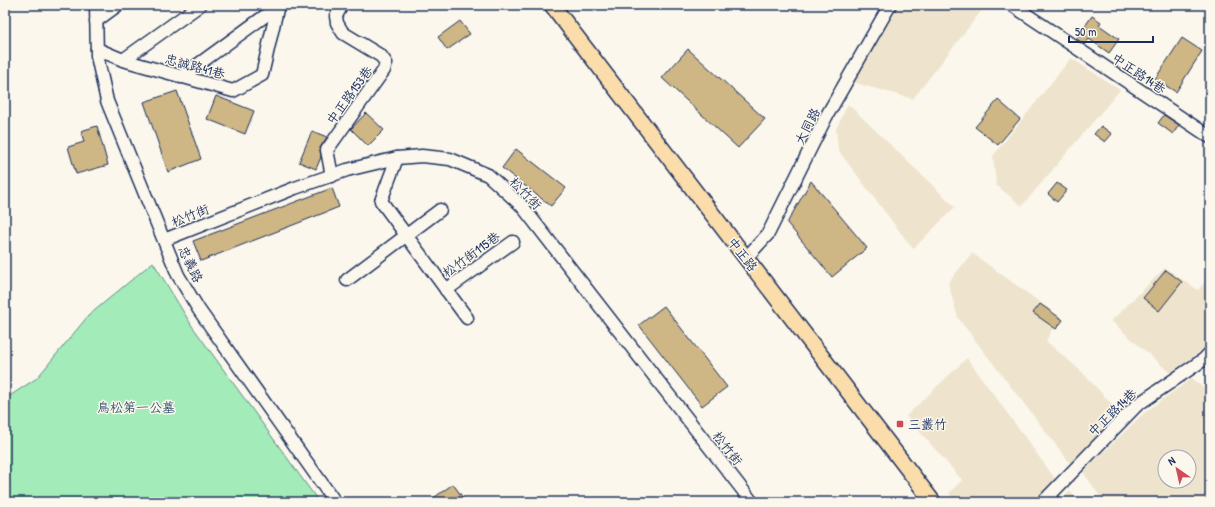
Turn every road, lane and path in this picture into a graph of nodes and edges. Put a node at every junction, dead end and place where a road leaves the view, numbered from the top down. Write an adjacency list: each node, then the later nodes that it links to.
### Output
1 (96, 5): 9 (street, 忠義路)
2 (118, 5): 9 (street)
3 (200, 5): 11 (street)
4 (279, 5): 12 (street); 12 (street, 忠誠路41巷)
5 (342, 5): 15 (street, 中正路153巷)
6 (552, 5): 20 (main road, 中正路)
7 (890, 5): 20 (street, 大同路)
8 (1012, 5): 13 (street, 中正路14巷)
9 (96, 21): 10 (street, 忠義路)
10 (97, 49): 11 (street, 忠誠路41巷); 18 (street, 忠義路)
11 (123, 60): 12 (street, 忠誠路41巷)
12 (181, 77)
13 (1210, 137)
14 (397, 158): 15 (street, 松竹街); 17 (street, 松竹街115巷); 26 (street, 松竹街)
15 (332, 176): 18 (street, 松竹街)
16 (440, 210): 17 (street)
17 (406, 236): 21 (street); 22 (street, 松竹街115巷)
18 (164, 240): 25 (street, 忠義路)
19 (513, 242): 22 (street, 松竹街115巷)
20 (746, 258): 27 (main road, 中正路)
21 (346, 280)
22 (446, 290): 23 (street, 松竹街115巷)
23 (467, 318)
24 (1210, 353): 28 (street, 中正路14巷)
25 (335, 502)
26 (752, 502)
27 (934, 502)
28 (1043, 502)

